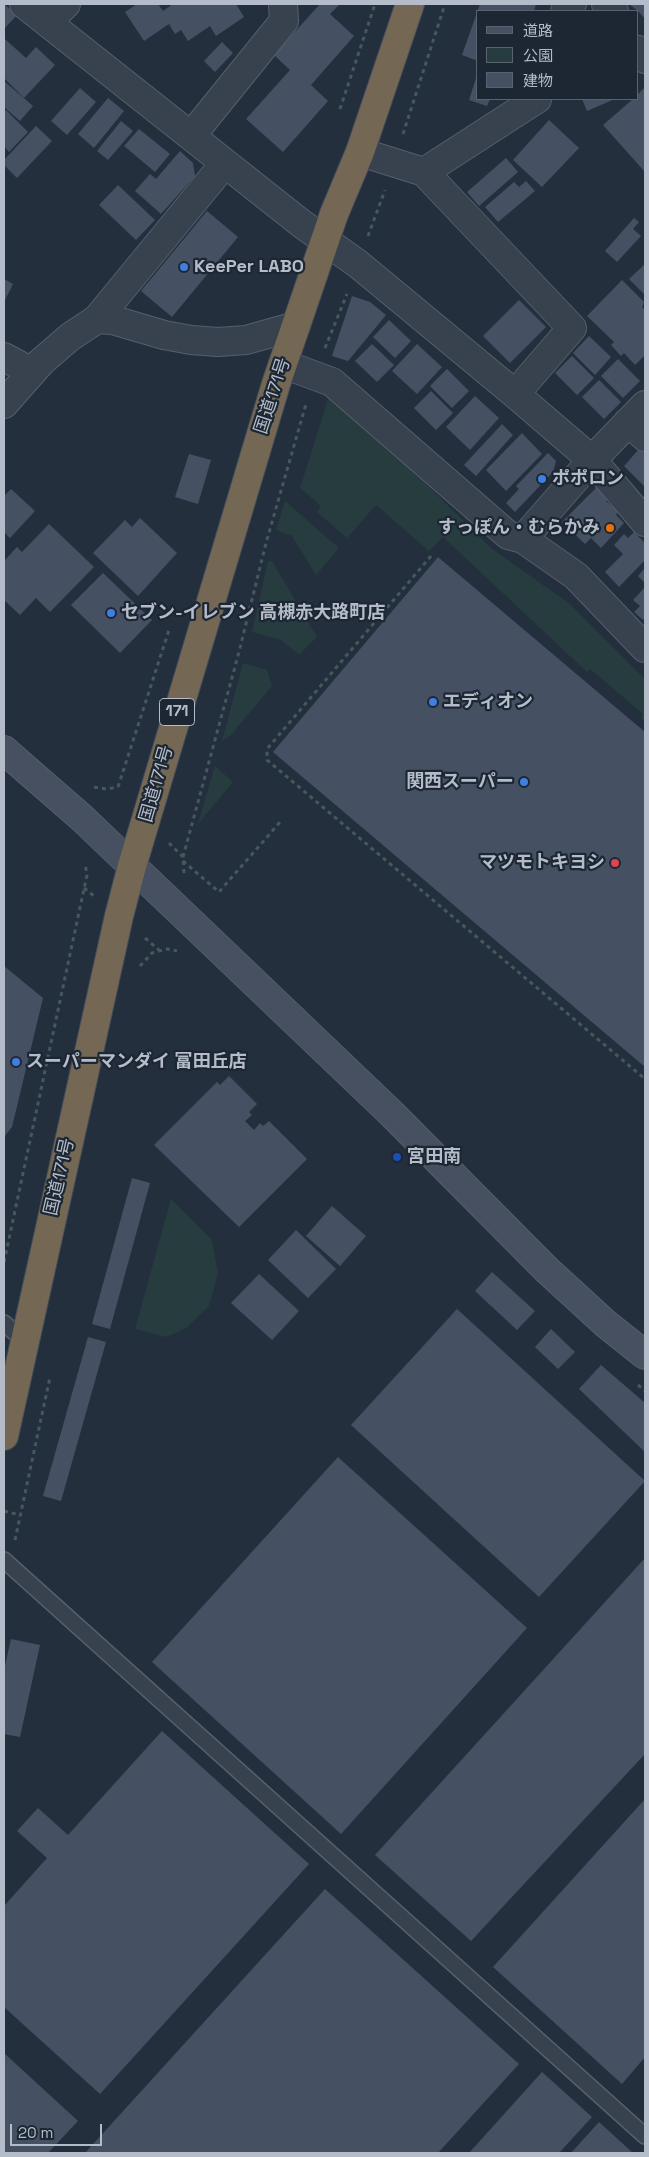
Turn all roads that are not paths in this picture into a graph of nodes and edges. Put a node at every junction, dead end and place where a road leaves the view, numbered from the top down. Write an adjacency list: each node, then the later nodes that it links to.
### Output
1 (24, 4): 4 (street)
2 (282, 4): 6 (street)
3 (410, 4): 7 (highway, 国道171号 / 171)
4 (56, 13): 6 (street)
5 (534, 100): 9 (street)
6 (191, 136): 8 (street)
7 (360, 152): 9 (street); 10 (highway, 国道171号 / 171)
8 (226, 163): 10 (street); 11 (street)
9 (424, 172): 16 (street)
10 (325, 241): 12 (highway, 国道171号 / 171); 16 (street)
11 (97, 319): 12 (street); 15 (street)
12 (296, 326): 14 (highway, 国道171号 / 171)
13 (4, 357): 15 (street)
14 (283, 364): 21 (street); 24 (highway, 国道171号 / 171)
15 (32, 372): 17 (street)
16 (515, 394): 19 (street)
17 (4, 404)
18 (639, 421): 19 (street)
19 (592, 460): 20 (street); 21 (street)
20 (645, 522)
21 (523, 539): 22 (street)
22 (645, 648)
23 (4, 750): 24 (street)
24 (132, 866): 25 (highway, 国道171号 / 171); 26 (street)
25 (14, 1332): 27 (highway, 国道171号 / 171)
26 (645, 1355)
27 (4, 1436)
28 (4, 1560): 29 (lane)
29 (645, 2136)

